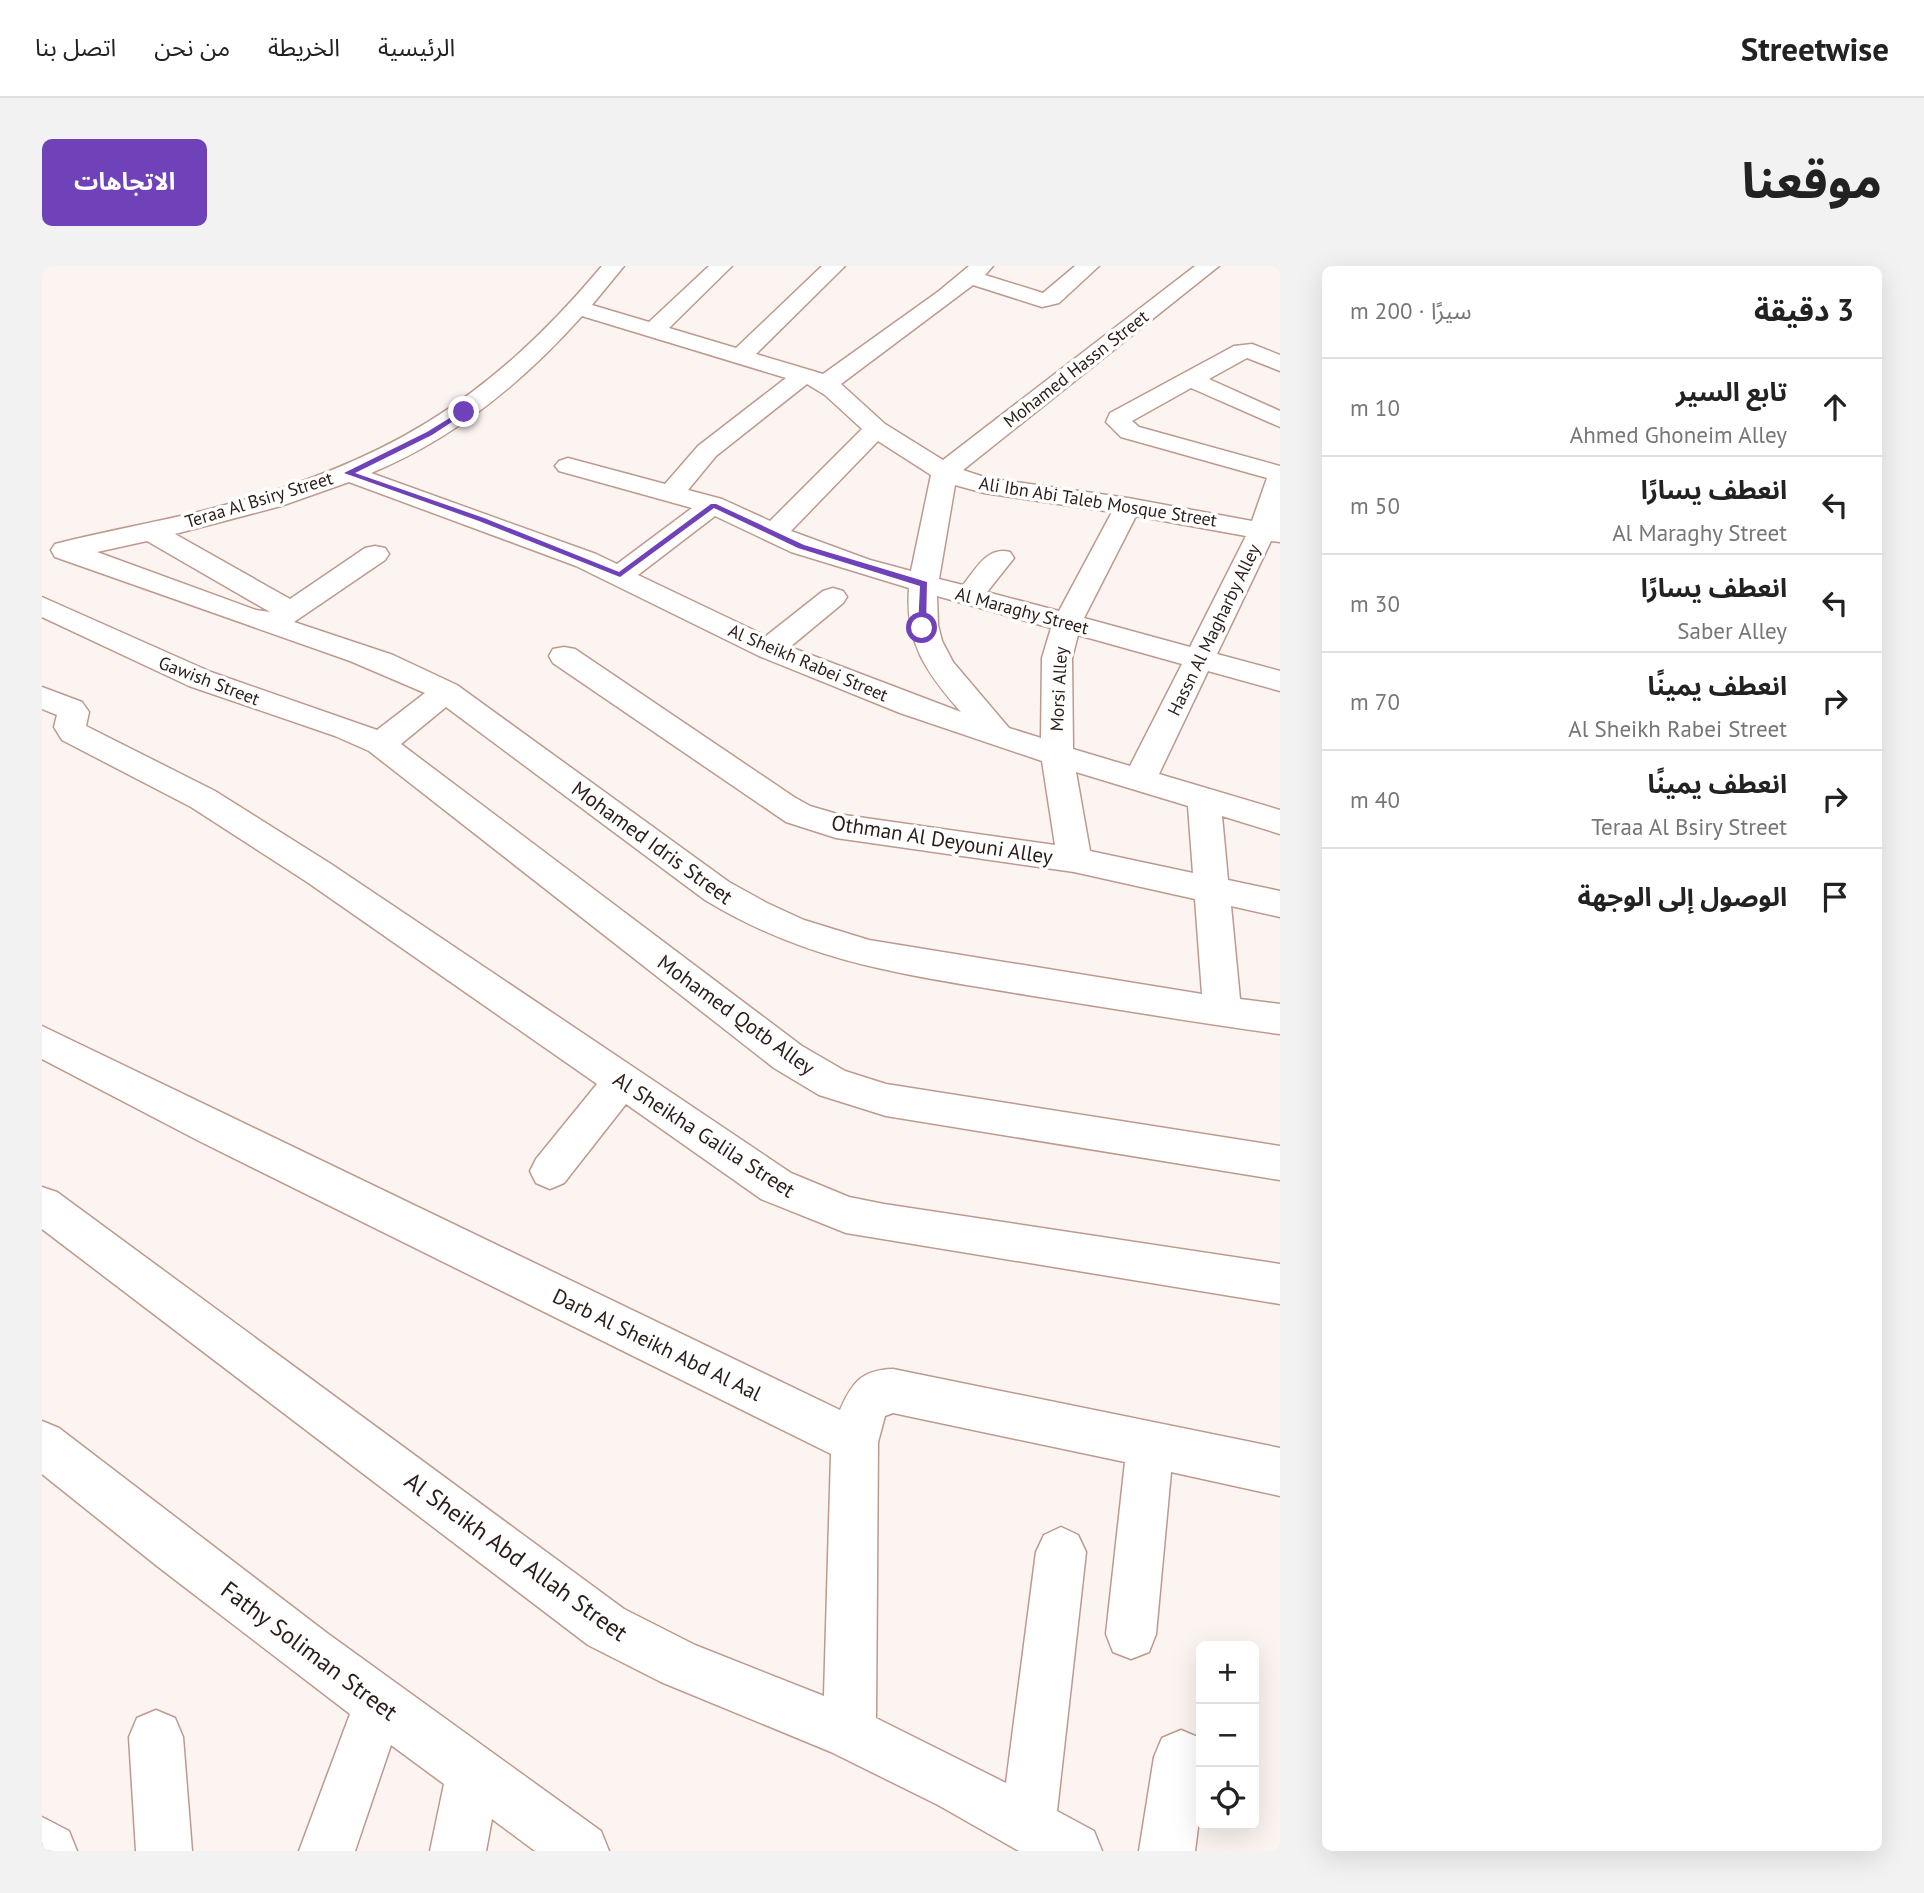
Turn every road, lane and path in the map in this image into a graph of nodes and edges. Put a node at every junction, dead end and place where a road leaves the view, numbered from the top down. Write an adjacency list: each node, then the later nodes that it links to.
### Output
1 (613, 266): 7 (street, Teraa Al Bsiry Street)
2 (721, 266): 8 (street)
3 (834, 266): 9 (street)
4 (1088, 266): 6 (street)
5 (1208, 266): 16 (street, Mohamed Hassn Street)
6 (976, 272): 11 (street)
7 (579, 308): 8 (street, Ali Ibn Abi Taleb Mosque Street); 17 (street, Teraa Al Bsiry Street)
8 (654, 330): 9 (street, Ali Ibn Abi Taleb Mosque Street)
9 (742, 355): 11 (street, Ali Ibn Abi Taleb Mosque Street)
10 (1278, 363): 12 (street)
11 (815, 379): 14 (street, Ali Ibn Abi Taleb Mosque Street); 19 (street)
12 (1190, 379): 13 (street); 18 (street)
13 (1280, 420)
14 (876, 429): 16 (street, Ali Ibn Abi Taleb Mosque Street); 24 (street)
15 (568, 466): 19 (street, Al Maraghy Street)
16 (944, 472): 21 (street, Ali Ibn Abi Taleb Mosque Street); 29 (street)
17 (348, 473): 22 (street, Teraa Al Bsiry Street); 28 (street, Al Sheikh Rabei Street)
18 (1280, 476): 23 (street, Hassn Al Magharby Alley)
19 (672, 492): 20 (street, Al Maraghy Street)
20 (713, 505): 24 (street, Al Maraghy Street); 28 (street)
21 (1128, 506): 23 (street, Ali Ibn Abi Taleb Mosque Street); 34 (street, Morsi Alley)
22 (150, 531): 25 (street, Teraa Al Bsiry Street); 33 (street)
23 (1272, 532): 38 (street, Hassn Al Magharby Alley)
24 (774, 534): 29 (street, Al Maraghy Street)
25 (54, 553): 33 (street, Mohamed Idris Street)
26 (375, 554): 33 (street)
27 (1000, 558): 30 (street)
28 (620, 575): 36 (street, Al Sheikh Rabei Street)
29 (924, 584): 30 (street, Al Maraghy Street); 42 (street)
30 (969, 596): 34 (street, Al Maraghy Street)
31 (833, 597): 36 (street)
32 (54, 611): 35 (street); 43 (street, Gawish Street)
33 (281, 618): 40 (street, Mohamed Idris Street)
34 (1067, 623): 38 (street, Al Maraghy Street); 44 (street, Morsi Alley)
35 (42, 635)
36 (769, 649): 42 (street, Al Sheikh Rabei Street)
37 (564, 656): 48 (street, Othman Al Deyouni Alley)
38 (1198, 659): 39 (street, Al Maraghy Street); 45 (street, Hassn Al Magharby Alley)
39 (1280, 681)
40 (446, 692): 43 (street); 51 (street, Mohamed Idris Street)
41 (42, 697): 54 (street, Al Sheikha Galila Street)
42 (999, 736): 44 (street, Al Sheikh Rabei Street)
43 (380, 744): 55 (street, Mohamed Qotb Alley)
44 (1057, 755): 45 (street, Al Sheikh Rabei Street); 48 (street, Morsi Alley)
45 (1140, 779): 46 (street, Al Sheikh Rabei Street)
46 (1203, 799): 47 (street, Al Sheikh Rabei Street); 49 (street)
47 (1280, 822)
48 (1074, 860): 49 (street, Othman Al Deyouni Alley)
49 (1212, 888): 50 (street, Othman Al Deyouni Alley); 51 (street)
50 (1280, 904)
51 (1222, 1012): 52 (street, Mohamed Idris Street)
52 (1280, 1019)
53 (42, 1041): 59 (street, Darb Al Sheikh Abd Al Aal)
54 (621, 1082): 56 (street); 58 (street, Al Sheikha Galila Street)
55 (1280, 1163)
56 (550, 1171)
57 (42, 1205): 66 (street, Al Sheikh Abd Allah Street)
58 (1280, 1284)
59 (855, 1439): 61 (street); 66 (street)
60 (42, 1444): 65 (street, Fathy Soliman Street)
61 (1150, 1444): 62 (street); 64 (street)
62 (1280, 1472)
63 (1061, 1552): 70 (street)
64 (1131, 1634)
65 (379, 1705): 69 (street, Fathy Soliman Street); 74 (street)
66 (849, 1733): 70 (street, Al Sheikh Abd Allah Street)
67 (156, 1737): 73 (street)
68 (1181, 1757): 78 (street)
69 (473, 1773): 75 (street); 76 (street, Fathy Soliman Street)
70 (1028, 1825): 77 (street, Al Sheikh Abd Allah Street)
71 (42, 1844): 72 (street)
72 (49, 1851)
73 (164, 1851)
74 (327, 1851)
75 (458, 1851)
76 (581, 1851)
77 (1074, 1851)
78 (1167, 1851)

